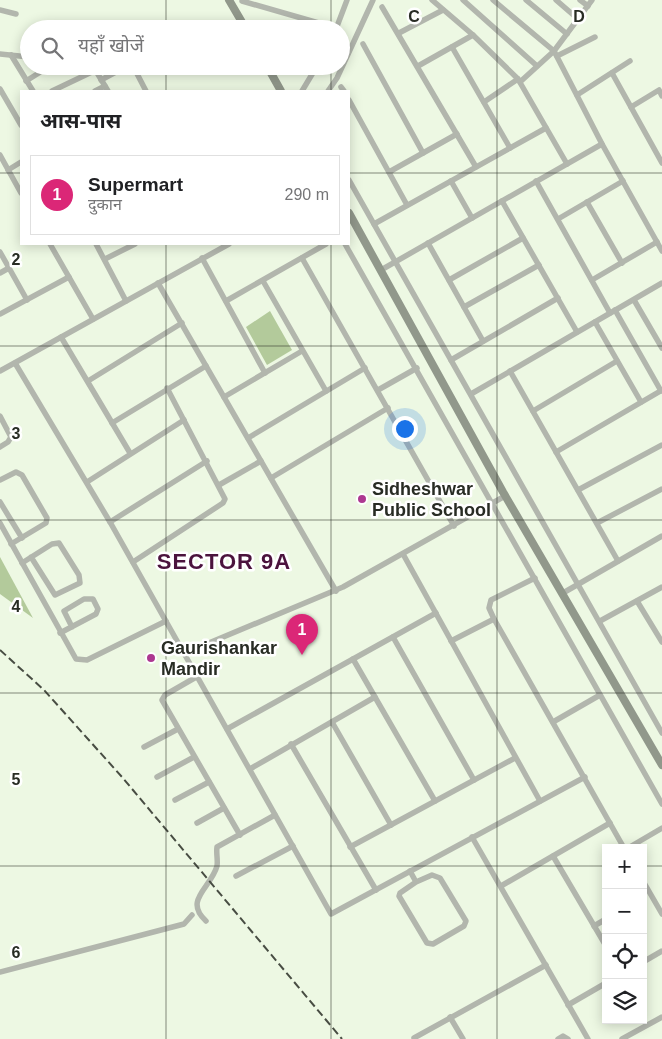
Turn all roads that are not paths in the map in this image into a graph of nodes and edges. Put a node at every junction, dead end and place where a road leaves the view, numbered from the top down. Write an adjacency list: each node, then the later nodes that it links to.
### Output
1 (229, 0): 17 (street)
2 (347, 0): 21 (street)
3 (373, 0): 28 (street)
4 (432, 0): 15 (street)
5 (463, 0): 35 (street)
6 (493, 0): 30 (street)
7 (526, 0): 23 (street)
8 (556, 0): 18 (street)
9 (580, 0): 13 (street)
10 (592, 0): 13 (street)
11 (242, 1): 17 (street); 20 (street)
12 (382, 6): 22 (street)
13 (588, 6): 18 (street)
14 (0, 10): 16 (street)
15 (443, 10): 22 (street); 24 (street)
16 (16, 14)
17 (238, 16): 19 (street)
18 (578, 19): 23 (street)
19 (240, 20)
20 (308, 20)
21 (339, 20)
22 (399, 34): 34 (street)
23 (567, 34): 30 (street)
24 (472, 35): 27 (street); 48 (street)
25 (595, 37): 30 (street)
26 (363, 44): 71 (street)
27 (452, 47): 34 (street); 62 (street)
28 (350, 48)
29 (0, 54): 31 (street)
30 (555, 54): 35 (street); 58 (street)
31 (11, 55): 32 (street); 36 (street)
32 (20, 56)
33 (630, 61): 37 (street)
34 (418, 66): 66 (street)
35 (537, 66): 48 (street)
36 (20, 70)
37 (612, 73): 58 (street); 63 (street)
38 (23, 75): 47 (street)
39 (35, 75): 47 (street)
40 (81, 75): 53 (street)
41 (98, 75): 49 (street)
42 (117, 75): 49 (street)
43 (138, 75): 54 (street)
44 (272, 75): 55 (street)
45 (312, 75): 56 (street)
46 (337, 75): 57 (street)
47 (26, 80): 52 (street)
48 (519, 80): 62 (street); 65 (street)
49 (105, 86)
50 (0, 89): 60 (street)
51 (660, 89): 59 (street); 63 (street)
52 (32, 90)
53 (54, 90)
54 (145, 90)
55 (279, 90)
56 (303, 90)
57 (329, 90)
58 (577, 95): 67 (street)
59 (662, 96)
60 (2, 98): 64 (street)
61 (350, 102): 78 (street)
62 (484, 102): 68 (street)
63 (631, 107): 70 (street)
64 (20, 124)
65 (546, 128): 68 (street); 75 (street)
66 (457, 134): 71 (street); 76 (street)
67 (602, 144): 75 (street); 81 (street)
68 (510, 148): 76 (street)
69 (662, 149): 70 (street)
70 (656, 152): 74 (street)
71 (423, 153): 78 (street)
72 (0, 155): 77 (street)
73 (20, 163): 77 (street)
74 (662, 163)
75 (567, 164): 80 (street)
76 (476, 167): 79 (street)
77 (8, 170): 83 (street)
78 (389, 172): 86 (street)
79 (451, 181): 86 (street); 88 (street)
80 (536, 181): 84 (street); 89 (street)
81 (623, 181): 85 (street); 92 (street)
82 (350, 182): 90 (street)
83 (20, 191)
84 (502, 201): 88 (street); 91 (street)
85 (586, 202): 89 (street); 106 (street)
86 (408, 206): 90 (street)
87 (350, 215): 109 (street)
88 (472, 218): 93 (street)
89 (558, 220): 114 (street)
90 (374, 224): 105 (street)
91 (523, 238): 107 (street); 113 (street)
92 (657, 242): 100 (street); 106 (street)
93 (428, 243): 105 (street); 113 (street)
94 (51, 245): 111 (street)
95 (97, 245): 104 (street)
96 (133, 245): 104 (street)
97 (227, 245): 102 (street)
98 (324, 245): 103 (street)
99 (346, 245): 138 (street)
100 (662, 251)
101 (0, 252): 108 (street)
102 (202, 258): 115 (street); 121 (street)
103 (302, 258): 112 (street); 137 (street)
104 (105, 260): 120 (street)
105 (395, 261): 109 (street); 133 (street)
106 (622, 263): 114 (street)
107 (539, 265): 117 (street); 122 (street)
108 (9, 268): 110 (street); 118 (street)
109 (381, 270): 168 (street)
110 (0, 273)
111 (69, 277): 118 (street); 125 (street)
112 (262, 280): 121 (street); 132 (street)
113 (449, 280): 122 (street)
114 (592, 280): 123 (street)
115 (158, 283): 120 (street); 127 (street)
116 (662, 283): 119 (street)
117 (558, 298): 128 (street); 130 (street)
118 (27, 300): 124 (street)
119 (634, 300): 123 (street); 131 (street)
120 (126, 301): 125 (street)
121 (226, 301): 141 (street)
122 (464, 307): 130 (street)
123 (613, 312): 126 (street); 145 (street)
124 (0, 314)
125 (93, 319): 129 (street)
126 (595, 322): 128 (street); 134 (street)
127 (182, 323): 136 (street); 142 (street)
128 (577, 332): 140 (street)
129 (61, 338): 135 (street); 142 (street)
130 (483, 341): 133 (street)
131 (662, 348)
132 (302, 351): 141 (street); 146 (street)
133 (451, 360): 147 (street)
134 (617, 361): 149 (street); 151 (street)
135 (15, 363): 139 (street); 164 (street)
136 (206, 366): 143 (street); 148 (street)
137 (365, 368): 144 (street); 146 (street)
138 (417, 368): 144 (street); 170 (street)
139 (0, 371)
140 (510, 371): 147 (street); 151 (street)
141 (265, 373): 148 (street)
142 (88, 382): 154 (street)
143 (168, 388): 153 (street); 154 (street)
144 (378, 390): 150 (street)
145 (661, 390): 149 (street)
146 (326, 391): 155 (street)
147 (471, 394): 184 (street)
148 (224, 397): 155 (street)
149 (641, 402): 158 (street)
150 (388, 408): 162 (street); 174 (street)
151 (533, 411): 158 (street)
152 (0, 416): 157 (street)
153 (184, 420): 159 (street); 160 (street)
154 (112, 422): 159 (street)
155 (248, 438): 161 (street)
156 (662, 445): 166 (street)
157 (0, 447)
158 (556, 452): 166 (street)
159 (130, 453): 164 (street)
160 (207, 461): 165 (street); 171 (street)
161 (261, 461): 162 (street); 165 (street)
162 (271, 478): 186 (street)
163 (0, 480): 176 (street)
164 (87, 482): 171 (street)
165 (219, 485): 181 (street)
166 (578, 490): 173 (street)
167 (662, 490): 173 (street)
168 (505, 496): 170 (street); 187 (street)
169 (0, 502): 176 (street)
170 (492, 503): 174 (street); 183 (street)
171 (110, 522): 181 (street)
172 (0, 523): 177 (street)
173 (597, 523): 180 (street)
174 (454, 526): 178 (street)
175 (662, 536): 180 (street)
176 (22, 538): 177 (street)
177 (11, 544): 182 (street)
178 (403, 554): 186 (street); 189 (street)
179 (31, 557): 179 (street); 182 (street)
180 (618, 561): 184 (street)
181 (133, 562): 191 (street)
182 (22, 563): 194 (street)
183 (535, 578): 190 (street); 201 (street)
184 (578, 584): 187 (street); 192 (street)
185 (662, 587): 188 (street)
186 (336, 591): 198 (street)
187 (563, 592): 212 (street)
188 (637, 601): 192 (street); 197 (street)
189 (436, 614): 195 (street); 196 (street)
190 (494, 619): 196 (street); 204 (street)
191 (166, 621): 194 (street); 198 (street)
192 (600, 621): 207 (street)
193 (72, 627): 193 (street); 194 (street)
194 (60, 633)
195 (393, 637): 199 (street); 216 (street)
196 (451, 642): 211 (street)
197 (662, 642)
198 (184, 653): 200 (street)
199 (353, 659): 202 (street); 206 (street)
200 (198, 676): 205 (street); 206 (street)
201 (600, 695): 204 (street); 221 (street)
202 (375, 697): 203 (street); 219 (street)
203 (332, 722): 208 (street); 226 (street)
204 (553, 722): 215 (street)
205 (178, 729): 209 (street); 210 (street)
206 (227, 729): 213 (street)
207 (662, 733)
208 (291, 744): 213 (street); 233 (street)
209 (144, 747)
210 (194, 757): 214 (street); 217 (street)
211 (515, 758): 216 (street); 220 (street)
212 (662, 765)
213 (250, 769): 223 (street)
214 (157, 777)
215 (585, 777): 220 (street); 225 (street)
216 (474, 780): 219 (street)
217 (209, 782): 218 (street); 222 (street)
218 (175, 800)
219 (435, 801): 226 (street)
220 (540, 801): 229 (street)
221 (662, 804)
222 (224, 808): 224 (street); 228 (street)
223 (275, 815): 228 (street); 232 (street)
224 (197, 823)
225 (610, 823): 230 (street); 234 (street)
226 (391, 825): 233 (street)
227 (662, 828): 231 (street)
228 (240, 835): 245 (street)
229 (472, 837): 235 (street); 238 (street)
230 (623, 844)
231 (633, 844)
232 (293, 846): 236 (street); 240 (street)
233 (350, 847): 240 (street)
234 (553, 856): 238 (street); 247 (street)
235 (410, 871): 237 (street); 240 (street)
236 (236, 876)
237 (416, 882): 237 (street)
238 (501, 886): 251 (street)
239 (647, 888): 241 (street)
240 (376, 890)
241 (650, 893): 242 (street); 243 (street)
242 (647, 895)
243 (662, 914)
244 (190, 918): 252 (street)
245 (206, 921)
246 (602, 921): 247 (street)
247 (594, 926): 248 (street)
248 (602, 939)
249 (662, 951): 250 (street)
250 (647, 960)
251 (546, 965): 254 (street); 255 (street)
252 (0, 972)
253 (602, 985): 254 (street)
254 (568, 1005): 261 (street)
255 (450, 1017): 257 (street); 258 (street)
256 (662, 1017): 262 (street)
257 (414, 1038)
258 (463, 1039)
259 (558, 1039): 260 (street)
260 (568, 1039)
261 (588, 1039)
262 (622, 1039)

